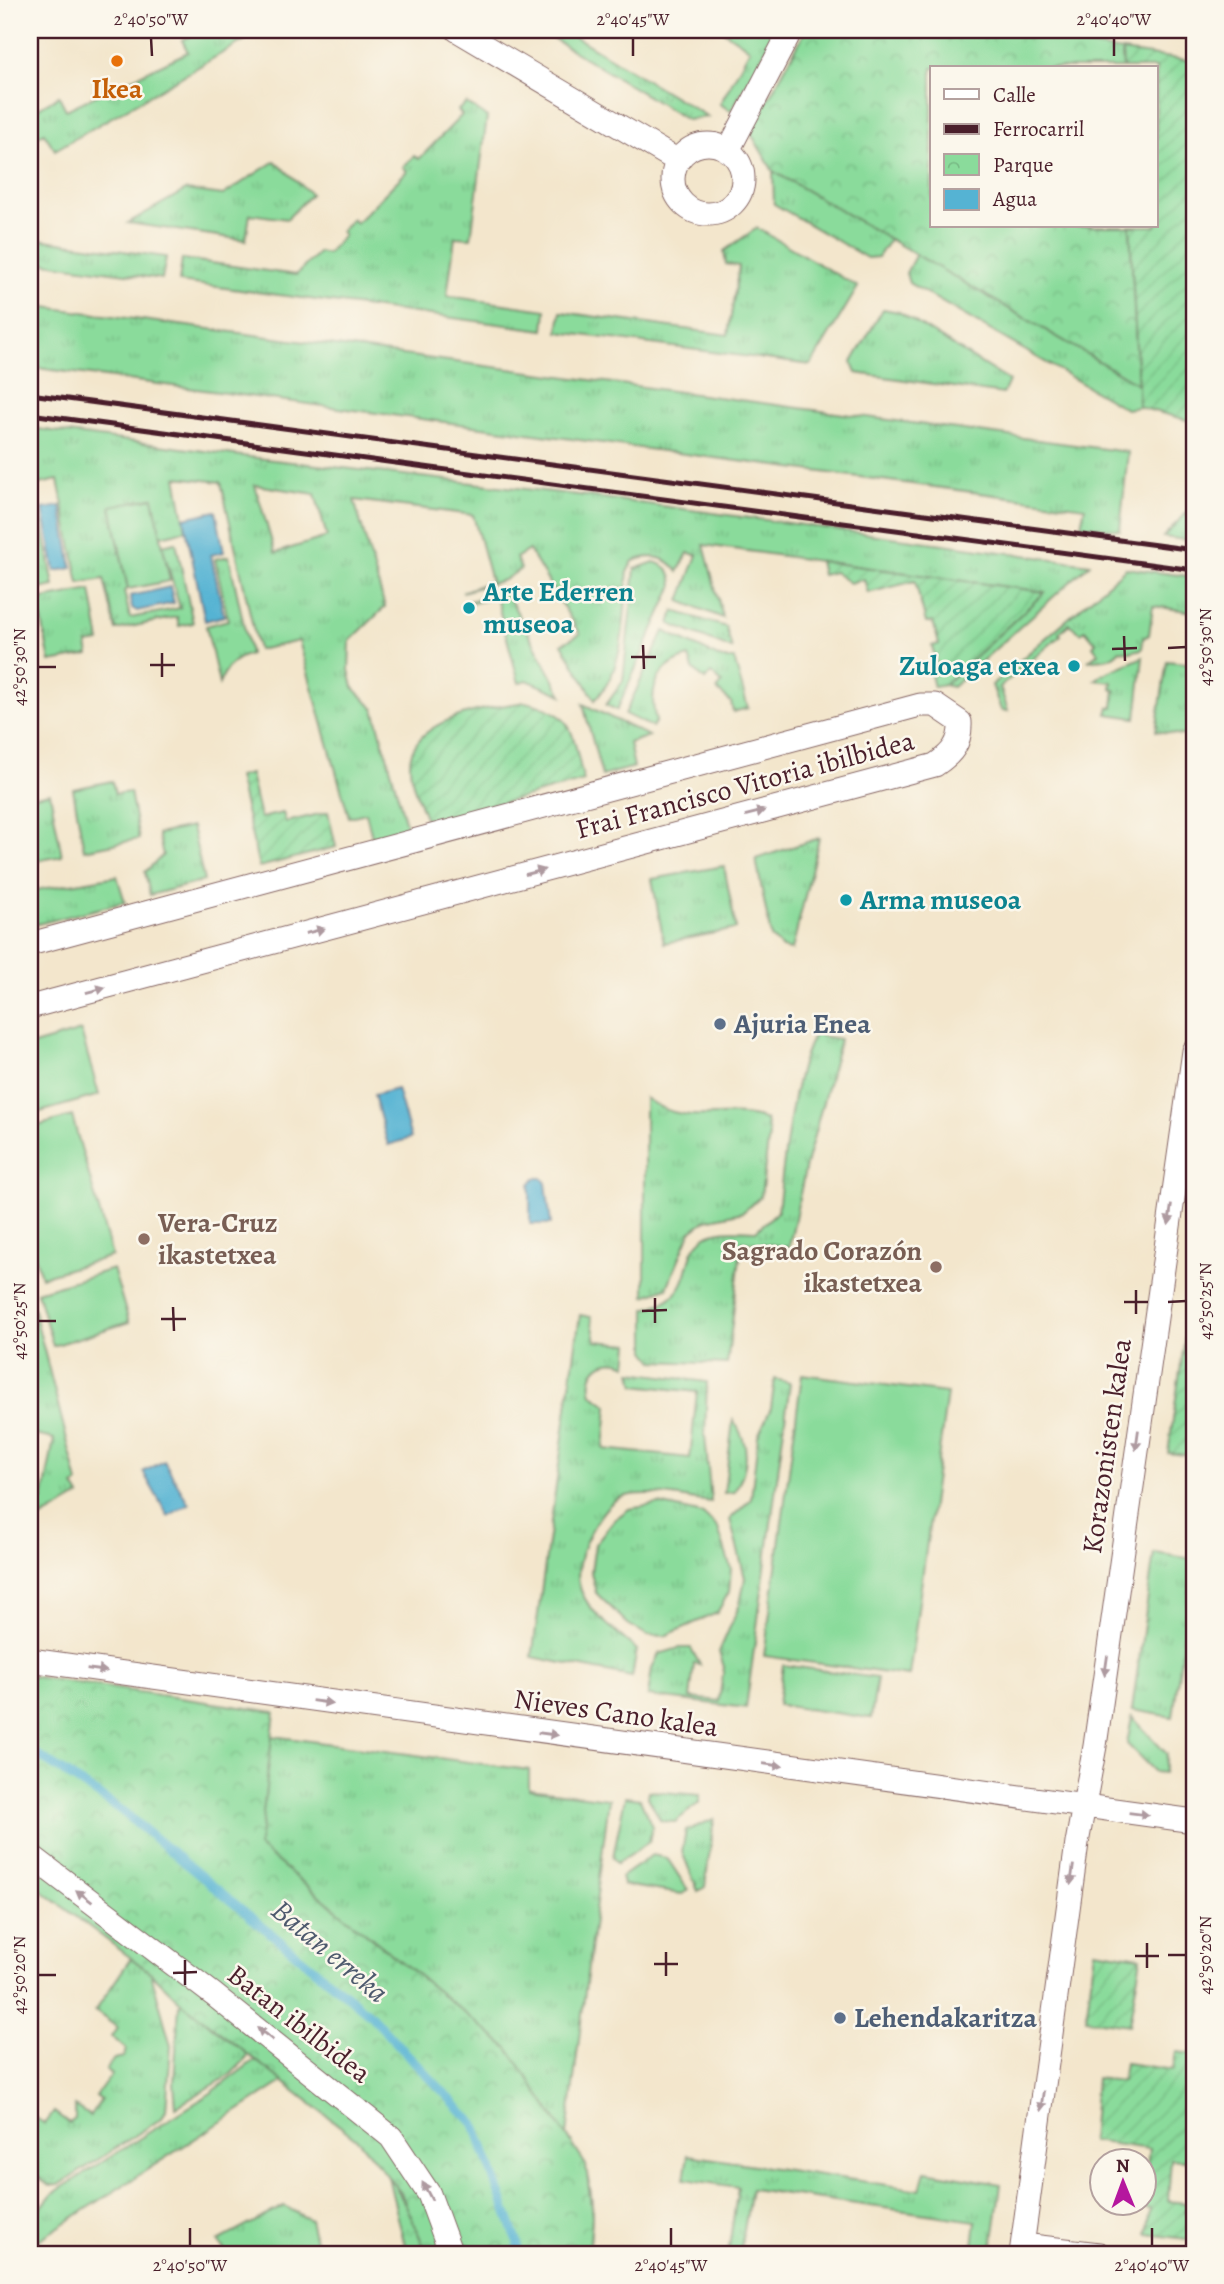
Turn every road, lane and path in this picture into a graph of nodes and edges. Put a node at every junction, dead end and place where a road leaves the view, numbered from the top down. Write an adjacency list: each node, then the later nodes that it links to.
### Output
1 (457, 30): 4 (street)
2 (792, 30): 3 (street)
3 (728, 151): 4 (street); 4 (street)
4 (678, 161)
5 (30, 944): 6 (street, Frai Francisco Vitoria ibilbidea, one-way to 5)
6 (30, 1007)
7 (1194, 1051): 9 (street, Korazonisten kalea, one-way to 9)
8 (30, 1660): 9 (street, Nieves Cano kalea, one-way to 9)
9 (1083, 1808): 10 (street, Nieves Cano kalea, one-way to 10); 12 (street, Korazonisten kalea, one-way to 12)
10 (1194, 1821)
11 (30, 1855): 13 (street, Batan ibilbidea, one-way to 11)
12 (1022, 2249): 14 (street)
13 (450, 2254)
14 (1099, 2254)

